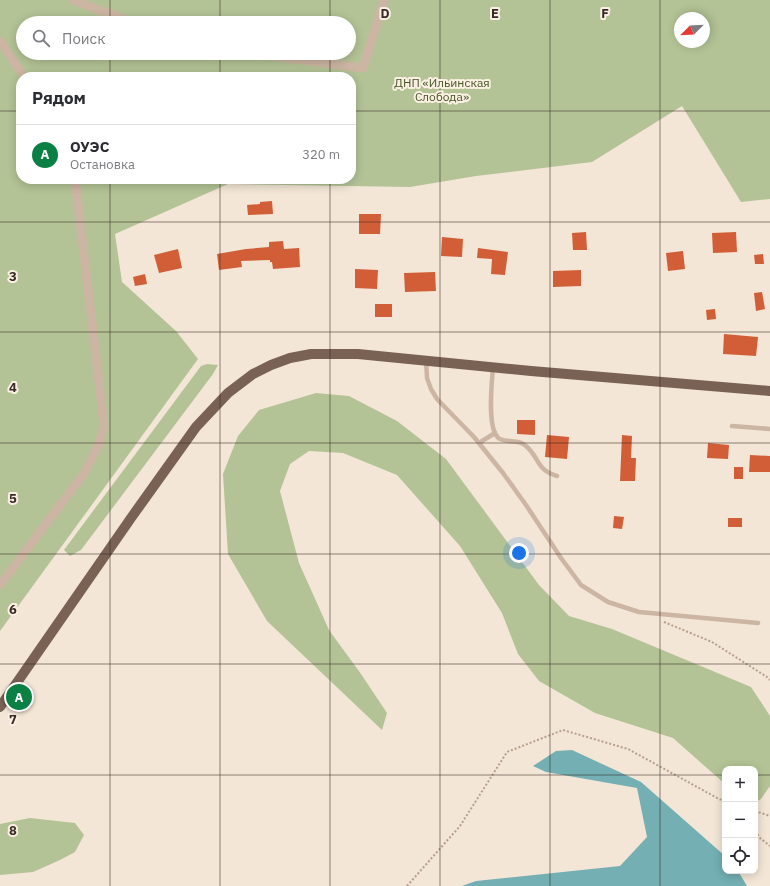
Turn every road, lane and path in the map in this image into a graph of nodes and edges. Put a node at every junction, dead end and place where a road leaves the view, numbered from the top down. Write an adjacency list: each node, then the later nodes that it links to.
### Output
1 (73, 0): 3 (street)
2 (384, 0): 5 (street)
3 (115, 16)
4 (0, 41): 6 (street)
5 (302, 60)
6 (21, 72)
7 (75, 184): 16 (street)
8 (426, 360): 9 (main road); 14 (lane); 21 (main road)
9 (493, 367): 10 (main road); 13 (lane)
10 (770, 391)
11 (732, 426): 12 (lane)
12 (770, 429)
13 (495, 433): 14 (lane); 15 (lane)
14 (479, 443): 19 (lane)
15 (556, 476)
16 (4, 572): 17 (street)
17 (0, 585)
18 (661, 621): 20 (path)
19 (758, 623)
20 (770, 680)
21 (0, 707)
22 (722, 800): 27 (path)
23 (758, 812): 24 (path)
24 (770, 816)
25 (758, 835): 26 (path)
26 (770, 846)
27 (407, 886)

